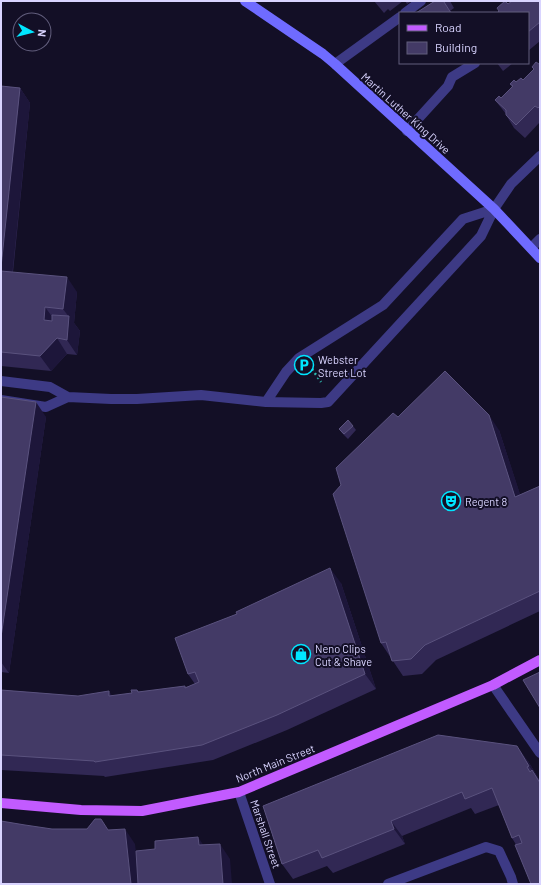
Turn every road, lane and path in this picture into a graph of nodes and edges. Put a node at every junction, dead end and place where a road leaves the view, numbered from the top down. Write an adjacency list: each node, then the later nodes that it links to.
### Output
1 (245, 1): 5 (main road, Martin Luther King Drive)
2 (421, 1): 3 (street)
3 (406, 12)
4 (399, 18): 5 (street)
5 (335, 64): 7 (main road, Martin Luther King Drive)
6 (473, 64): 7 (street)
7 (407, 131): 9 (main road, Martin Luther King Drive)
8 (540, 156): 9 (street)
9 (494, 209): 11 (main road, Martin Luther King Drive); 18 (street); 18 (street)
10 (540, 239): 11 (street)
11 (531, 248): 12 (main road, Martin Luther King Drive)
12 (540, 258)
13 (307, 363): 15 (path)
14 (1, 381): 16 (street)
15 (321, 382)
16 (68, 397): 17 (street); 18 (street)
17 (1, 400)
18 (266, 402)
19 (540, 660): 20 (main road, North Main Street)
20 (493, 685): 21 (street); 22 (main road, North Main Street)
21 (540, 753)
22 (239, 792): 23 (main road, North Main Street); 24 (street, Marshall Street)
23 (1, 802)
24 (270, 884)
25 (388, 884): 26 (street)
26 (513, 884)

